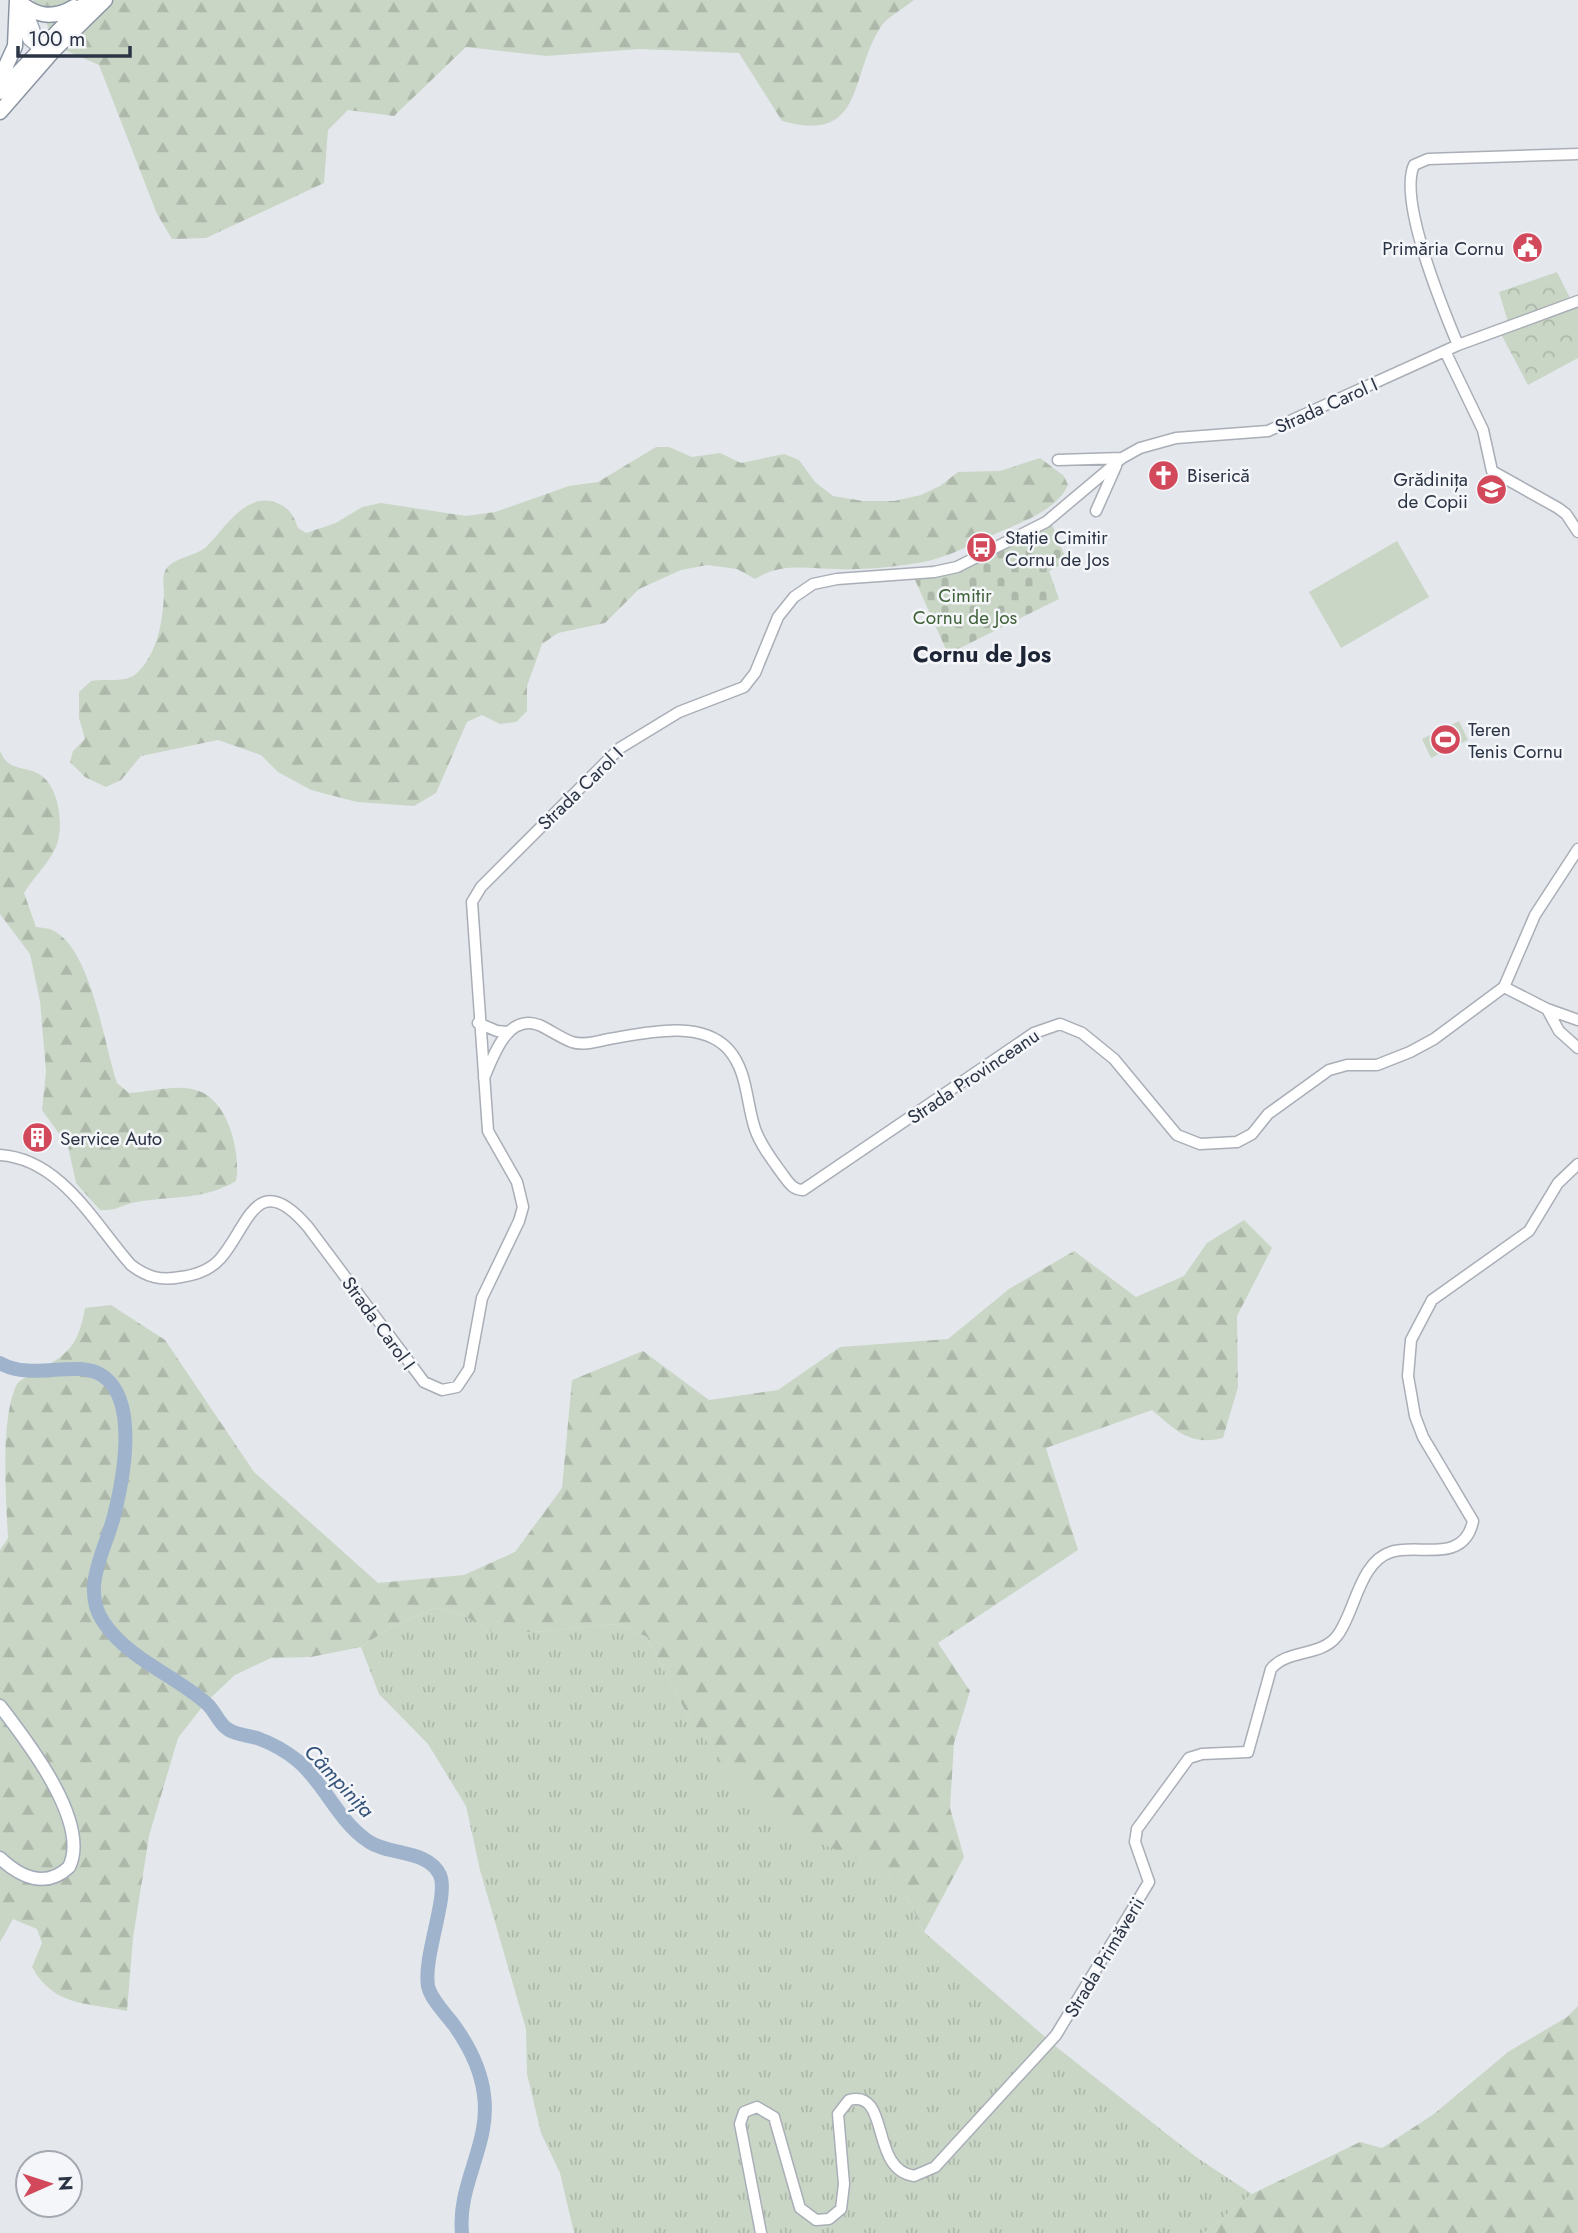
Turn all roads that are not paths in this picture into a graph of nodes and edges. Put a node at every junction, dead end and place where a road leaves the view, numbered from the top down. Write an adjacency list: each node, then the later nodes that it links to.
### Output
1 (17, 0): 2 (highway); 4 (main road); 5 (highway)
2 (86, 0): 4 (highway)
3 (104, 0): 4 (highway)
4 (44, 52): 6 (highway); 7 (highway)
5 (0, 79)
6 (0, 92)
7 (0, 112)
8 (1578, 154): 10 (street)
9 (1578, 301): 10 (street, Strada Carol I)
10 (1458, 345): 11 (street, Strada Carol I)
11 (1445, 351): 12 (street, Strada Carol I); 15 (street)
12 (1122, 458): 13 (street); 14 (street); 20 (street, Strada Carol I)
13 (1058, 460)
14 (1096, 511)
15 (1578, 532)
16 (1578, 849): 17 (street)
17 (1504, 987): 18 (street); 21 (street, Strada Provinceanu)
18 (1547, 1009): 19 (street); 22 (street)
19 (1578, 1020)
20 (478, 1023): 21 (street, Strada Provinceanu); 23 (street, Strada Carol I)
21 (508, 1032): 23 (street)
22 (1578, 1048)
23 (483, 1081): 24 (street, Strada Carol I)
24 (0, 1156)
25 (1578, 1164): 28 (street, Strada Primăverii)
26 (0, 1706): 27 (main road)
27 (0, 1858)
28 (761, 2233)

